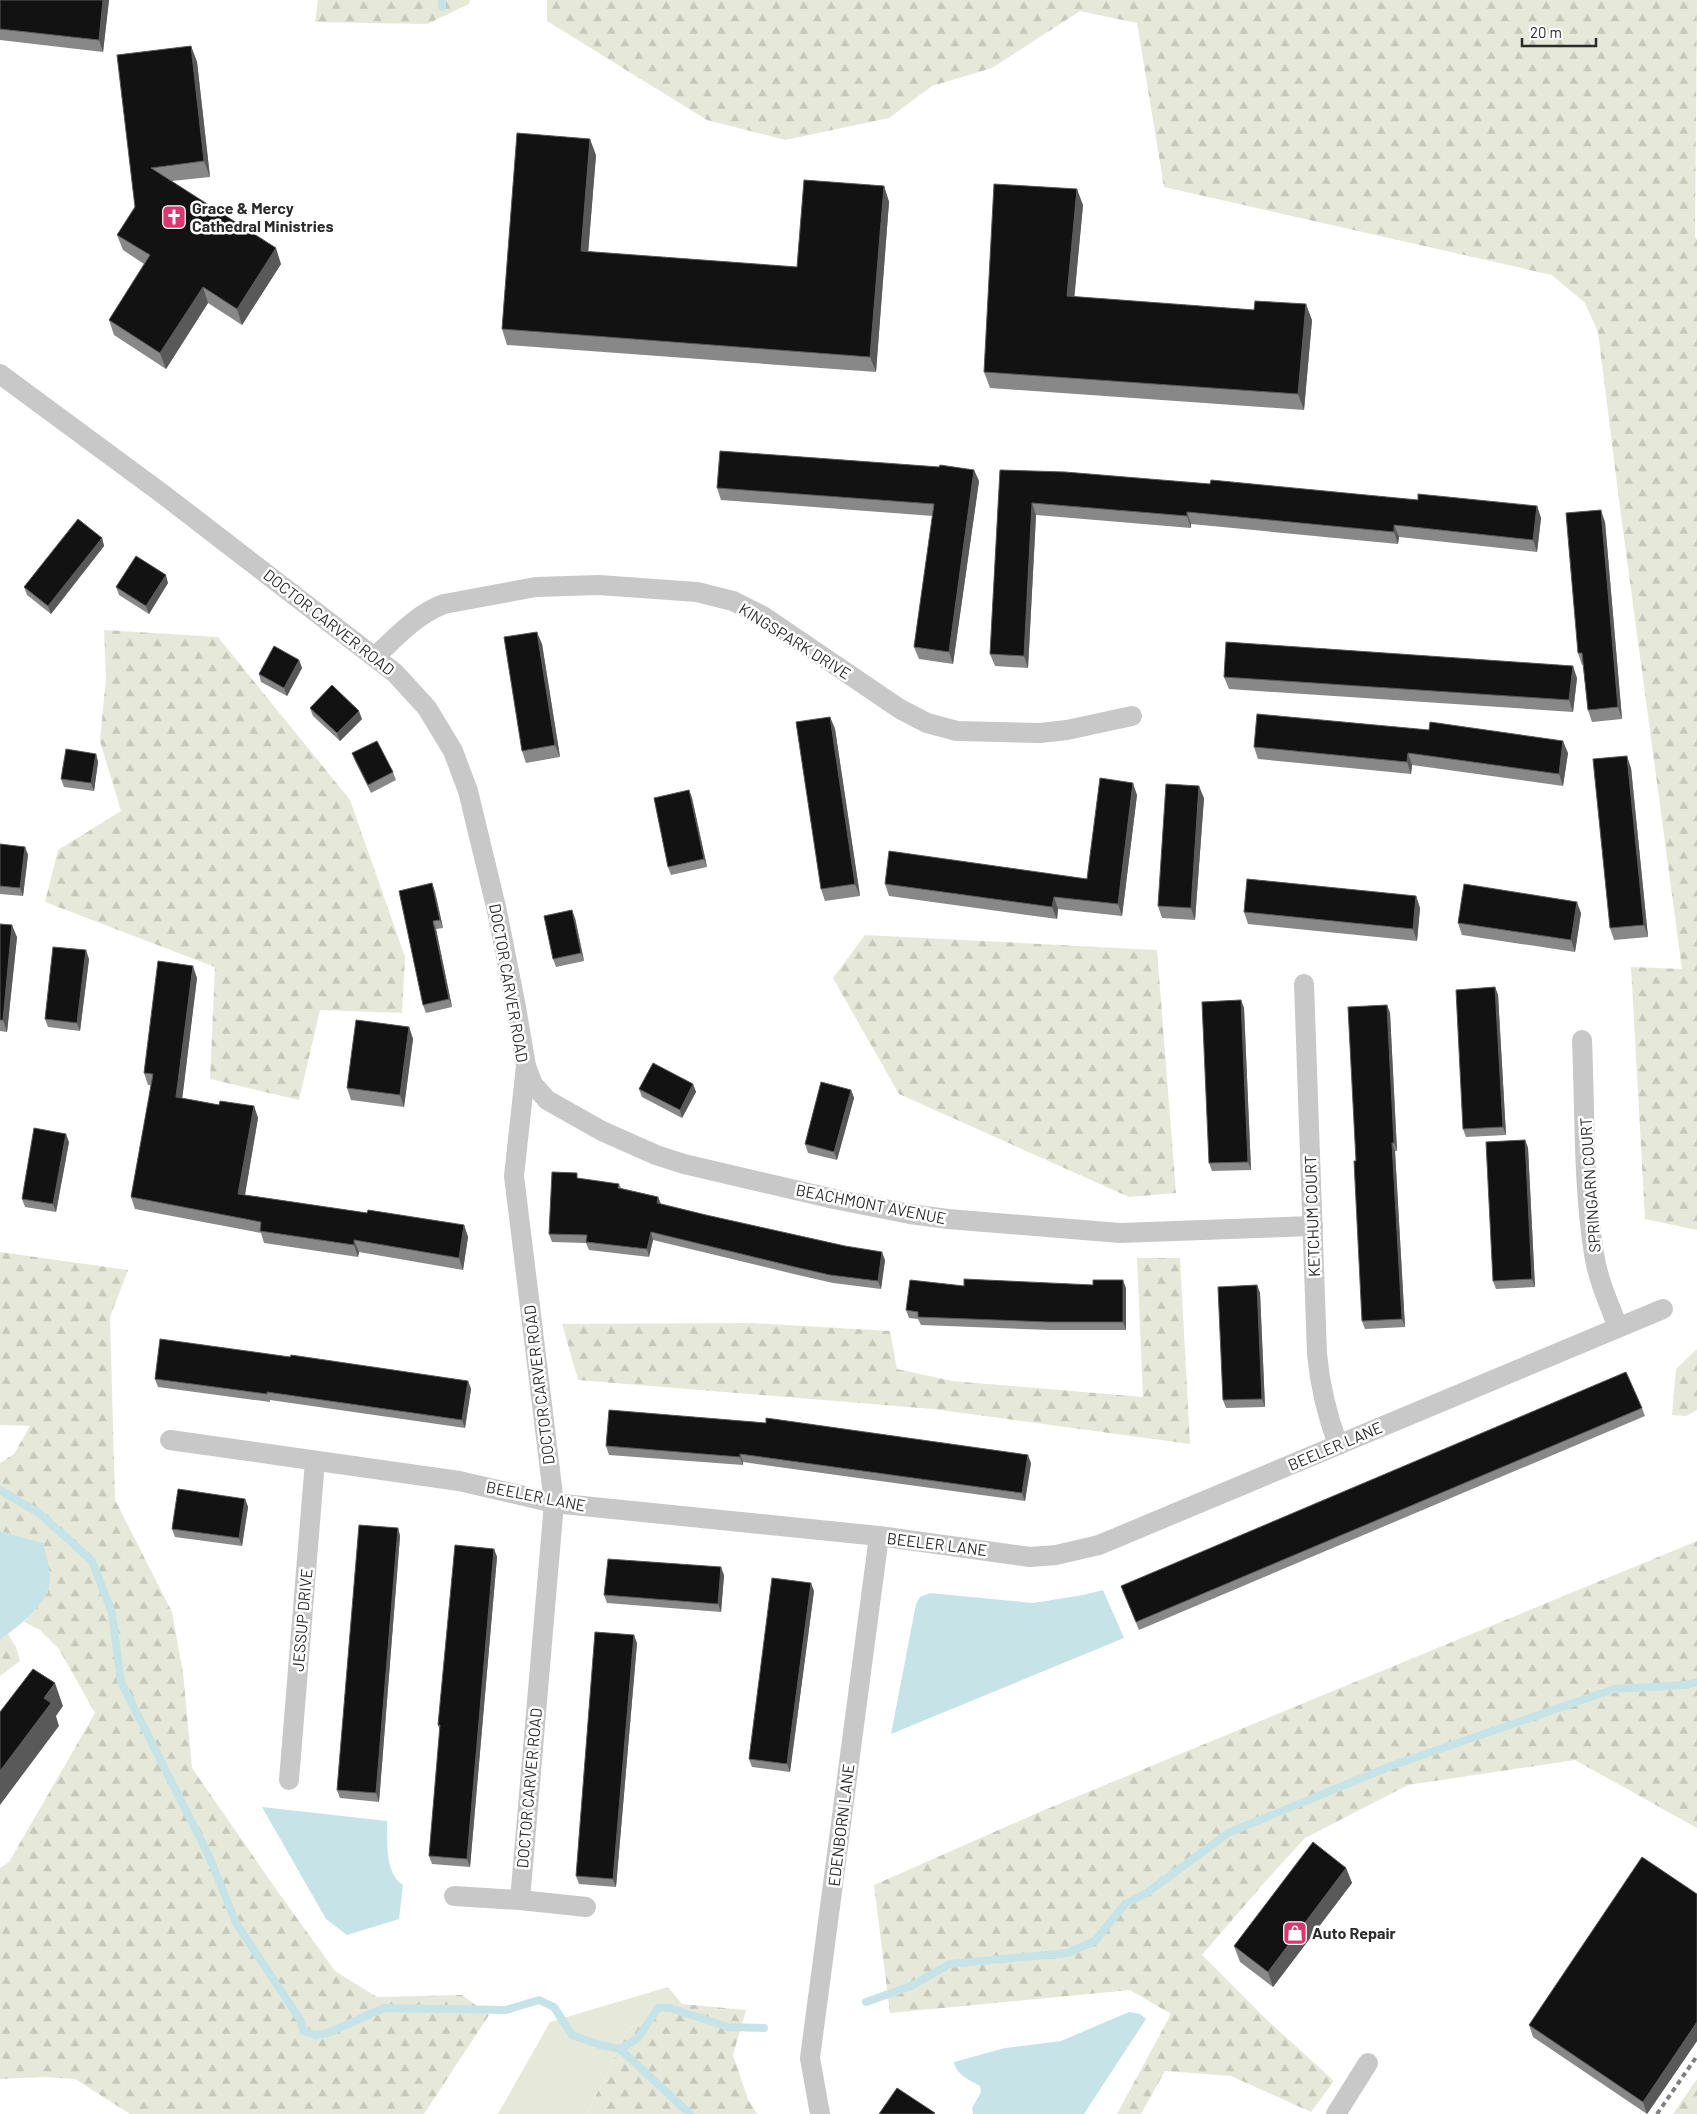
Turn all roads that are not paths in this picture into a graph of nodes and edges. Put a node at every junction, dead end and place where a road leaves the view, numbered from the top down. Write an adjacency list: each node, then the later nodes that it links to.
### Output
1 (0, 374): 2 (street, DOCTOR CARVER ROAD)
2 (376, 656): 3 (street, KINGSPARK DRIVE); 6 (street, DOCTOR CARVER ROAD)
3 (1132, 716)
4 (1304, 984): 7 (street, KETCHUM COURT)
5 (1582, 1040): 9 (street, SPRINGARN COURT)
6 (526, 1066): 7 (street, BEACHMONT AVENUE); 13 (street, DOCTOR CARVER ROAD)
7 (1313, 1226): 11 (street, KETCHUM COURT)
8 (1663, 1308): 9 (street, BEELER LANE)
9 (1618, 1328): 11 (street, BEELER LANE)
10 (170, 1440): 12 (street, BEELER LANE)
11 (1338, 1445): 14 (street, BEELER LANE)
12 (315, 1461): 13 (street, BEELER LANE); 15 (street, JESSUP DRIVE)
13 (554, 1503): 14 (street, BEELER LANE); 17 (street, DOCTOR CARVER ROAD)
14 (878, 1536): 20 (street, EDENBORN LANE)
15 (289, 1780)
16 (454, 1896): 17 (street)
17 (520, 1900): 18 (street)
18 (586, 1907)
19 (1368, 2063): 21 (street)
20 (820, 2114)
21 (1336, 2114)

